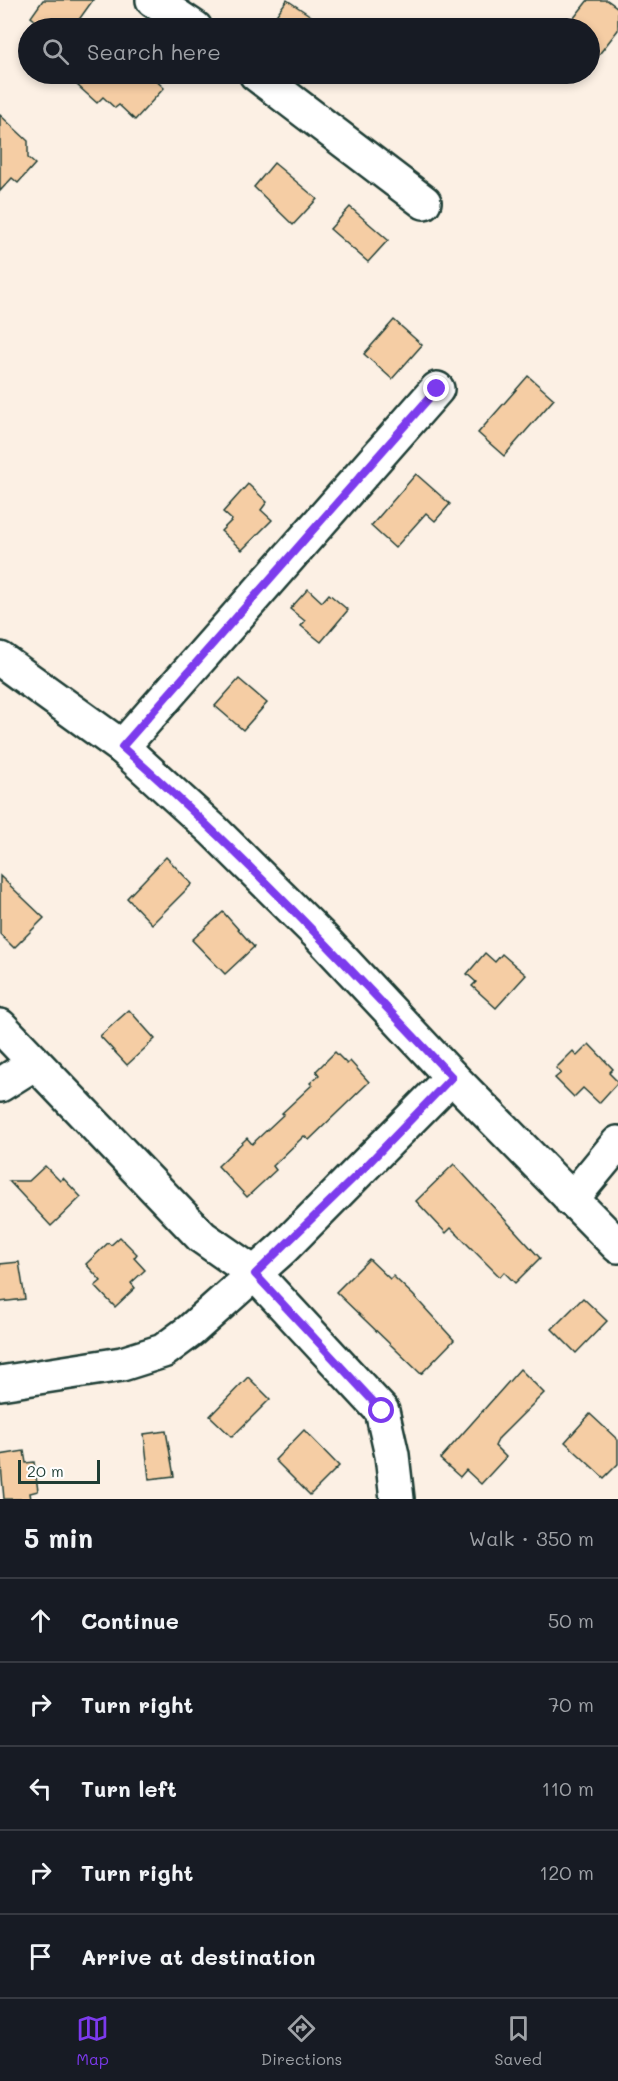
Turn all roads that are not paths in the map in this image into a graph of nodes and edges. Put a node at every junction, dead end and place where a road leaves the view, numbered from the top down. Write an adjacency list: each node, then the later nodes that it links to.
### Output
1 (153, 0): 2 (street)
2 (180, 18)
3 (269, 84): 4 (street)
4 (424, 202)
5 (437, 389): 7 (street)
6 (0, 659): 7 (street)
7 (122, 747): 10 (street)
8 (0, 1026): 9 (street)
9 (35, 1064): 11 (street); 15 (street)
10 (452, 1077): 13 (street); 15 (street)
11 (0, 1085)
12 (618, 1143): 13 (street)
13 (571, 1200): 14 (street)
14 (618, 1246)
15 (255, 1274): 16 (street); 17 (street)
16 (0, 1383)
17 (397, 1499)

